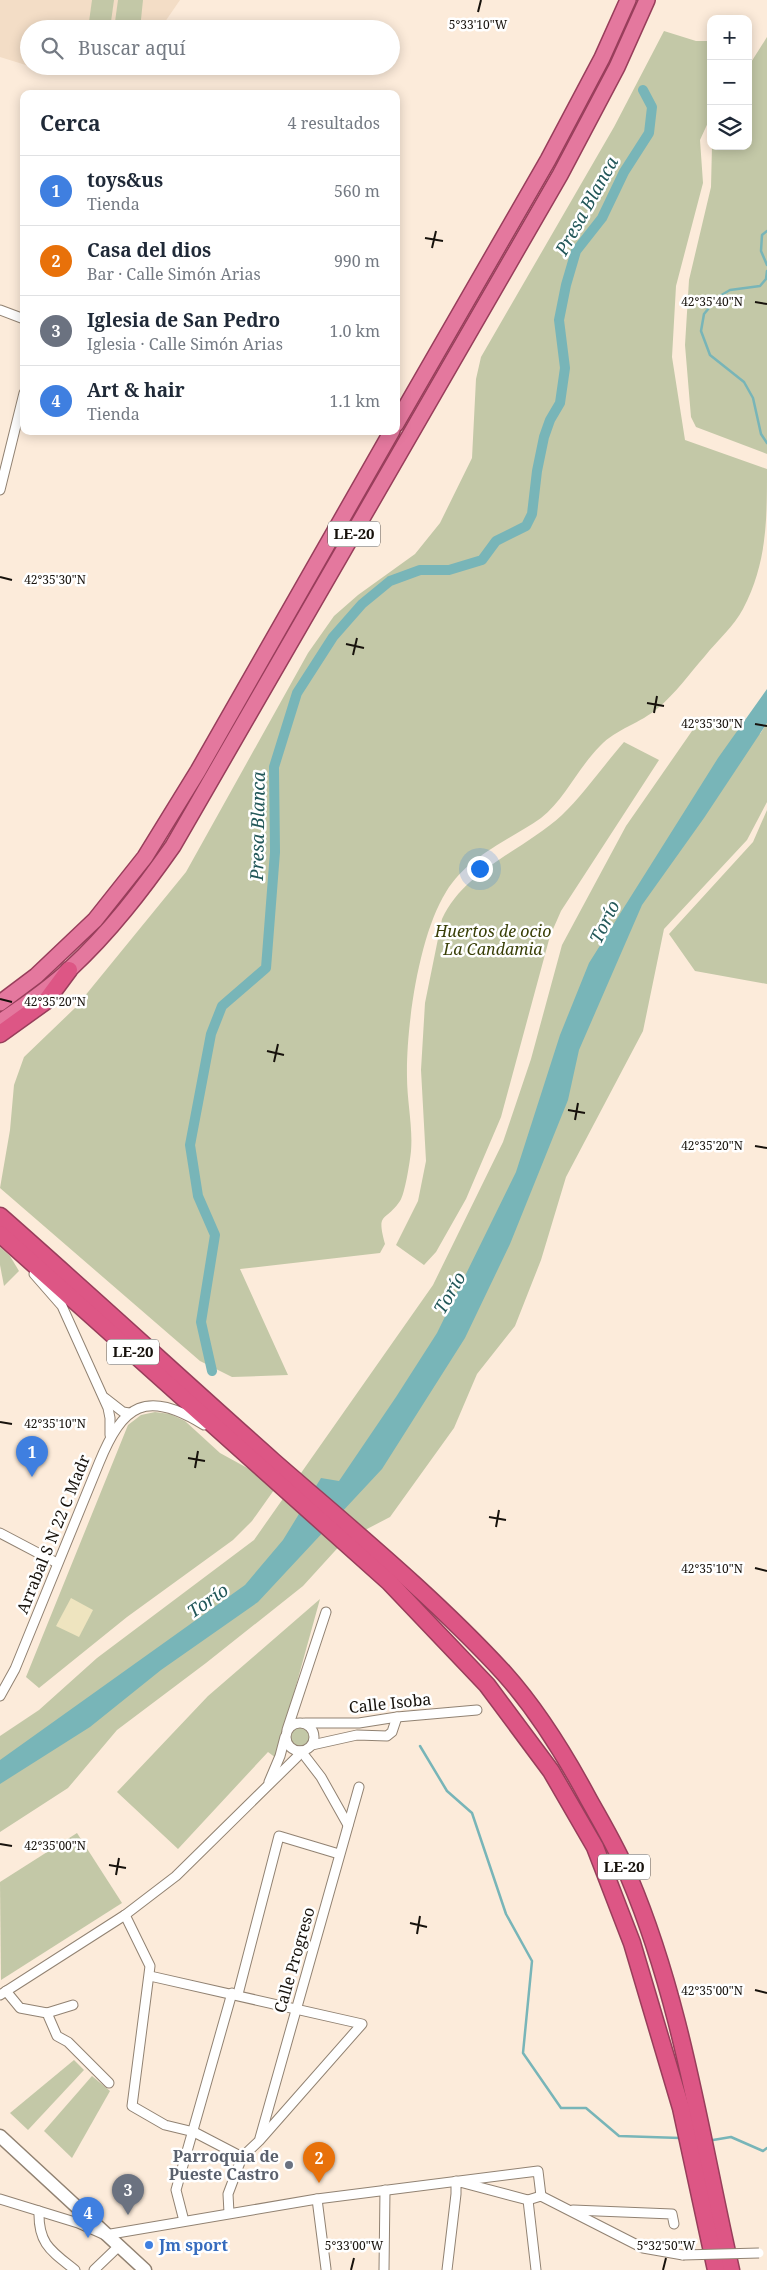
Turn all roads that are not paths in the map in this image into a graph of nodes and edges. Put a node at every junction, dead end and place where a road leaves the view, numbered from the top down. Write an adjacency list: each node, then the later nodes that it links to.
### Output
1 (628, 0): 6 (highway)
2 (647, 0): 9 (highway, LE-20)
3 (0, 310): 4 (street)
4 (20, 318)
5 (20, 409): 8 (street)
6 (400, 417)
7 (390, 435): 10 (highway, LE-20)
8 (0, 490)
9 (69, 970): 11 (highway, LE-20); 12 (highway)
10 (0, 1003)
11 (0, 1022)
12 (0, 1034)
13 (0, 1216): 20 (highway, LE-20)
14 (0, 1234): 15 (highway, LE-20)
15 (23, 1254): 16 (street, Arrabal S N 22 C Madr); 19 (highway, LE-20)
16 (103, 1396): 17 (street, Arrabal S N 22 C Madr); 18 (street, Arrabal S N 22 C Madr)
17 (129, 1413): 18 (street, Arrabal S N 22 C Madr); 19 (street)
18 (109, 1438): 22 (street, Arrabal S N 22 C Madr)
19 (230, 1441): 20 (highway, LE-20)
20 (269, 1466): 69 (highway, LE-20); 70 (highway, LE-20)
21 (0, 1532): 22 (street)
22 (57, 1563): 24 (street, Arrabal S N 22 C Madr)
23 (326, 1612): 25 (street)
24 (0, 1696)
25 (295, 1703): 28 (street); 29 (street)
26 (477, 1710): 27 (street, Calle Isoba)
27 (397, 1717): 28 (street, Calle Isoba); 30 (street)
28 (303, 1723): 29 (street); 30 (street)
29 (286, 1733): 31 (street); 32 (street)
30 (312, 1745): 31 (street)
31 (300, 1751): 32 (street); 34 (street)
32 (268, 1784): 36 (street)
33 (359, 1786): 34 (street, Calle Progreso)
34 (348, 1825): 35 (street, Calle Progreso)
35 (339, 1854): 39 (street); 41 (street, Calle Progreso)
36 (125, 1915): 37 (street); 38 (street)
37 (150, 1976): 39 (street); 44 (street)
38 (3, 1993): 42 (street)
39 (235, 1994): 41 (street); 44 (street)
40 (73, 2005): 42 (street)
41 (296, 2009): 46 (street, Calle Progreso); 46 (street)
42 (47, 2013): 43 (street)
43 (109, 2084)
44 (194, 2132): 47 (street); 57 (street)
45 (0, 2136): 59 (main road)
46 (259, 2141): 47 (street)
47 (242, 2157): 56 (street)
48 (456, 2181): 49 (street); 50 (street); 53 (street); 67 (street)
49 (385, 2190): 52 (street); 66 (street)
50 (540, 2196): 53 (street); 54 (street)
51 (0, 2199): 55 (street)
52 (317, 2200): 56 (street); 62 (street)
53 (528, 2200): 68 (street)
54 (568, 2210): 58 (street); 61 (street, bridge)
55 (39, 2211): 59 (street); 63 (street)
56 (229, 2213): 57 (street)
57 (184, 2221): 59 (street)
58 (674, 2224)
59 (105, 2235): 60 (main road)
60 (118, 2246): 64 (street); 65 (main road)
61 (763, 2252)
62 (326, 2269)
63 (75, 2270)
64 (94, 2270)
65 (144, 2270)
66 (384, 2270)
67 (447, 2270)
68 (536, 2270)
69 (716, 2270)
70 (732, 2270)

